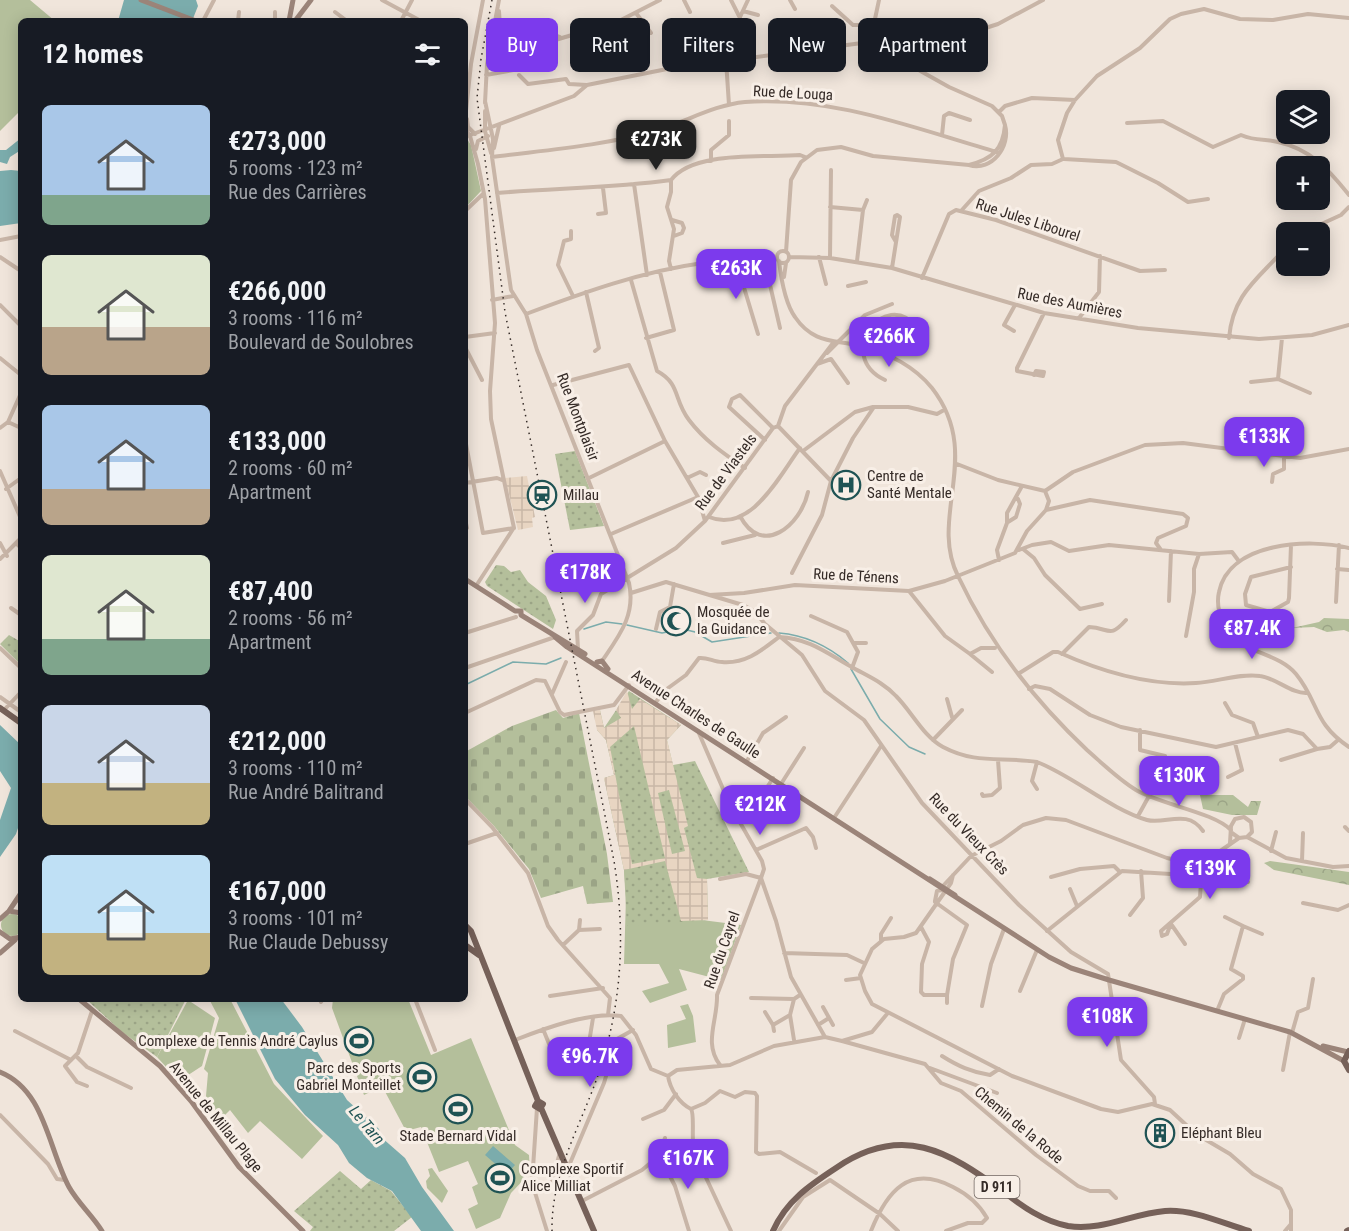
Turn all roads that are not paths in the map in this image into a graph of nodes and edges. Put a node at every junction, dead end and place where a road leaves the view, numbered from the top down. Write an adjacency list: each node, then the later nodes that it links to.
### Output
1 (141, 0): 27 (main road)
2 (214, 0): 28 (street)
3 (293, 0): 31 (main road)
4 (310, 0): 32 (main road)
5 (382, 0): 22 (street)
6 (412, 0): 22 (street)
7 (483, 0): 50 (street)
8 (660, 0): 24 (street)
9 (684, 0): 23 (street)
10 (730, 0): 26 (street)
11 (748, 0): 18 (street)
12 (790, 0): 17 (street)
13 (879, 0): 39 (street)
14 (1043, 0): 42 (street)
15 (498, 2): 36 (street); 37 (street)
16 (832, 6): 41 (street)
17 (795, 9)
18 (743, 10): 25 (street); 26 (street)
19 (240, 12): 29 (street)
20 (275, 12): 30 (street)
21 (335, 12): 33 (street)
22 (405, 12): 34 (street); 35 (street)
23 (690, 12)
24 (636, 13): 38 (street); 43 (street)
25 (758, 15)
26 (740, 17)
27 (188, 18)
28 (205, 18)
29 (239, 18)
30 (275, 18)
31 (290, 18)
32 (297, 18)
33 (343, 18)
34 (402, 18)
35 (416, 18)
36 (495, 18)
37 (499, 18)
38 (625, 18)
39 (874, 18)
40 (1349, 18): 59 (street)
41 (858, 25)
42 (988, 28)
43 (651, 33)
44 (570, 35): 46 (street)
45 (558, 36): 46 (street)
46 (561, 37): 55 (street)
47 (858, 44): 48 (street)
48 (756, 57)
49 (468, 63): 50 (street)
50 (471, 64): 58 (street)
51 (662, 70): 57 (street)
52 (486, 72): 55 (street)
53 (727, 72): 61 (street)
54 (921, 72): 62 (street)
55 (486, 75): 60 (street)
56 (519, 75): 57 (street)
57 (587, 85): 66 (street)
58 (468, 94)
59 (1075, 100): 62 (street); 79 (street)
60 (485, 101): 68 (street); 69 (street)
61 (729, 105): 70 (street, Rue de Louga); 76 (street, Rue de Louga)
62 (999, 112): 67 (street)
63 (970, 120): 70 (street)
64 (729, 121): 80 (street)
65 (1127, 123): 89 (street)
66 (499, 125): 68 (street); 76 (street)
67 (1005, 125): 75 (street); 82 (street)
68 (490, 130): 69 (street); 72 (street); 76 (street)
69 (485, 131): 71 (street); 72 (street)
70 (942, 135): 74 (street, Rue de Louga)
71 (470, 136): 73 (street); 81 (street)
72 (487, 137): 73 (street); 76 (street)
73 (481, 140): 81 (street)
74 (985, 147): 75 (street, Rue de Louga); 78 (street)
75 (997, 152): 78 (street)
76 (492, 157): 88 (street)
77 (805, 158): 80 (street); 82 (street); 105 (street)
78 (988, 159): 82 (street)
79 (1064, 159): 90 (street); 96 (street)
80 (711, 161): 84 (street)
81 (478, 164): 87 (street)
82 (969, 165)
83 (831, 170): 92 (street)
84 (671, 180): 85 (street); 98 (street)
85 (634, 184): 86 (street); 122 (street)
86 (603, 188): 88 (street); 97 (street)
87 (484, 193): 94 (street); 132 (street)
88 (497, 193): 130 (street)
89 (1349, 195)
90 (1208, 199)
91 (867, 200): 95 (street)
92 (830, 207): 95 (street); 110 (street)
93 (1349, 207): 99 (street)
94 (468, 208)
95 (863, 210): 115 (street)
96 (961, 211): 106 (street, Rue Jules Libourel); 123 (street, Rue Jules Libourel)
97 (598, 214)
98 (672, 220): 101 (street); 101 (street)
99 (1325, 222)
100 (571, 231): 131 (street)
101 (675, 236): 119 (street)
102 (18, 237): 103 (street)
103 (0, 240)
104 (896, 242): 104 (street); 117 (street)
105 (783, 252): 108 (street); 113 (street)
106 (1100, 256): 120 (street, Rue Jules Libourel); 138 (street)
107 (0, 257): 118 (street)
108 (790, 257): 109 (street, Rue des Aumières); 116 (street)
109 (819, 258): 110 (street, Rue des Aumières); 127 (street)
110 (830, 258): 115 (street, Rue des Aumières)
111 (1276, 258): 148 (street)
112 (764, 259): 113 (street); 114 (street); 142 (street)
113 (778, 259): 116 (street); 125 (street)
114 (736, 261): 119 (street); 145 (street)
115 (857, 261): 117 (street, Rue des Aumières)
116 (786, 263): 125 (street)
117 (892, 268): 123 (street, Rue des Aumières)
118 (18, 269)
119 (670, 269): 121 (street)
120 (1165, 270)
121 (660, 272): 122 (street); 147 (street)
122 (647, 275): 124 (street)
123 (922, 278): 135 (street, Rue des Aumières)
124 (631, 280): 129 (street); 147 (street)
125 (784, 281): 150 (street)
126 (866, 282): 128 (street)
127 (826, 284)
128 (848, 286)
129 (586, 292): 131 (street); 153 (street)
130 (511, 297): 132 (street); 137 (street, Rue Montplaisir)
131 (573, 297): 137 (street)
132 (492, 300): 144 (street)
133 (892, 304): 151 (street)
134 (0, 305): 139 (street)
135 (1015, 305): 136 (street, Rue des Aumières); 143 (street)
136 (1044, 313): 138 (street, Rue des Aumières); 159 (street)
137 (526, 314): 165 (street, Rue Montplaisir)
138 (1079, 318): 148 (street, Rue des Aumières)
139 (18, 323)
140 (1349, 325): 149 (street, Rue des Aumières)
141 (916, 327): 152 (street)
142 (780, 328)
143 (1014, 331)
144 (495, 332): 146 (street); 188 (street)
145 (758, 334)
146 (468, 336)
147 (646, 338): 182 (street)
148 (1229, 338): 149 (street, Rue des Aumières)
149 (1282, 338): 160 (street)
150 (833, 343): 151 (street); 156 (street)
151 (839, 343): 152 (street); 156 (street)
152 (861, 346): 162 (street); 169 (street)
153 (595, 351)
154 (468, 353): 161 (street)
155 (0, 358): 158 (street)
156 (820, 360): 157 (street)
157 (816, 364): 164 (street); 171 (street)
158 (18, 373)
159 (1034, 375)
160 (1278, 379): 163 (street); 166 (street)
161 (482, 380)
162 (885, 380)
163 (1251, 382)
164 (848, 383)
165 (553, 385): 176 (street); 185 (street, Rue Montplaisir)
166 (1310, 393)
167 (18, 400): 170 (street)
168 (874, 407): 169 (street); 178 (street); 189 (street)
169 (944, 410): 181 (street)
170 (8, 422): 172 (street); 173 (street)
171 (778, 426): 174 (street, Rue de Viastels); 178 (street)
172 (18, 427)
173 (0, 428)
174 (773, 428): 175 (street, Rue de Viastels); 175 (street)
175 (765, 440): 182 (street, Rue de Viastels)
176 (665, 441): 185 (street); 186 (street)
177 (1349, 449): 180 (street)
178 (802, 450): 189 (street); 201 (street)
179 (468, 453): 190 (street)
180 (1284, 455): 191 (street); 195 (street)
181 (957, 464): 193 (street); 228 (street)
182 (745, 468): 202 (street, Rue de Viastels)
183 (0, 471): 194 (street)
184 (706, 475): 186 (street)
185 (589, 478): 206 (street, Rue Montplaisir)
186 (687, 478): 197 (street)
187 (18, 480): 194 (street)
188 (502, 480): 190 (street); 205 (street)
189 (831, 481): 227 (street)
190 (474, 482): 192 (street); 205 (street)
191 (1272, 482)
192 (468, 483)
193 (1022, 486): 195 (street); 198 (street)
194 (6, 489): 200 (street)
195 (1045, 491): 199 (street)
196 (808, 492): 207 (street)
197 (698, 497): 203 (street); 206 (street)
198 (1018, 499): 204 (street); 204 (street)
199 (1046, 510): 210 (street); 216 (street)
200 (18, 513)
201 (740, 516): 202 (street); 207 (street)
202 (709, 517): 203 (street, Rue de Viastels)
203 (705, 521): 229 (street, Rue de Viastels)
204 (1007, 523): 222 (street)
205 (514, 528): 232 (street)
206 (611, 534): 229 (street, Rue Montplaisir)
207 (756, 535): 209 (street)
208 (0, 543): 220 (street)
209 (723, 543)
210 (1156, 543): 215 (street); 217 (street)
211 (17, 544): 220 (street)
212 (1291, 545): 213 (street); 223 (street); 224 (street)
213 (1339, 545): 214 (street); 225 (street)
214 (1349, 548)
215 (1152, 549): 216 (street, Rue de Ténens); 217 (street, Rue de Ténens)
216 (1021, 550): 222 (street, Rue de Ténens); 238 (street)
217 (1161, 550): 218 (street, Rue de Ténens)
218 (1170, 551): 219 (street, Rue de Ténens); 236 (street)
219 (1199, 554): 223 (street, Rue de Ténens); 246 (street)
220 (7, 556): 221 (street)
221 (0, 560)
222 (999, 560): 228 (street, Rue de Ténens)
223 (1238, 560): 265 (street)
224 (1291, 567): 224 (street)
225 (1337, 569): 226 (street); 237 (street)
226 (1349, 570)
227 (792, 573)
228 (957, 576): 233 (street, Rue de Ténens); 262 (street)
229 (627, 578): 234 (street, Rue Montplaisir); 253 (street, Rue de Viastels)
230 (468, 581): 232 (main road)
231 (674, 584): 234 (street); 235 (street, Rue du Vieux Crès); 244 (street)
232 (476, 586): 241 (main road)
233 (909, 591): 235 (street, Rue de Ténens); 254 (street)
234 (631, 593): 257 (street, Rue Montplaisir)
235 (707, 596): 248 (street, Rue du Vieux Crès)
236 (1170, 600)
237 (1336, 602)
238 (1102, 604)
239 (11, 608): 240 (street)
240 (18, 613)
241 (518, 614): 245 (street); 247 (main road)
242 (811, 616): 249 (street)
243 (1126, 620): 255 (street)
244 (656, 629)
245 (468, 632)
246 (1186, 636)
247 (555, 637): 253 (main road, Avenue Charles de Gaulle); 257 (main road); 259 (street)
248 (779, 637): 260 (street); 270 (street); 286 (street, Rue du Vieux Crès)
249 (854, 643): 250 (street); 260 (street)
250 (866, 643)
251 (0, 648): 258 (street)
252 (995, 648): 254 (street)
253 (578, 649): 257 (main road, Avenue Charles de Gaulle)
254 (970, 654): 261 (street)
255 (1062, 654): 262 (street); 265 (street)
256 (566, 662): 267 (street)
257 (600, 664): 263 (main road, Avenue Charles de Gaulle)
258 (18, 665)
259 (468, 667)
260 (852, 668): 283 (street)
261 (992, 672)
262 (1018, 674): 264 (street)
263 (629, 685): 267 (street); 270 (main road, Avenue Charles de Gaulle)
264 (1029, 689): 281 (street); 300 (street)
265 (1308, 693): 284 (street)
266 (18, 695): 271 (street)
267 (552, 695): 276 (street)
268 (0, 697): 271 (street)
269 (947, 699): 278 (street)
270 (656, 702): 280 (main road, Avenue Charles de Gaulle)
271 (10, 703): 273 (street); 274 (street)
272 (1225, 703): 282 (street)
273 (1, 709): 279 (main road)
274 (18, 710)
275 (962, 710): 278 (street)
276 (468, 712)
277 (786, 717): 293 (street)
278 (952, 718): 283 (street)
279 (18, 721)
280 (697, 729): 293 (main road, Avenue Charles de Gaulle); 302 (street)
281 (1140, 730): 285 (street); 290 (street)
282 (1257, 737): 285 (street); 289 (street)
283 (933, 740): 291 (street)
284 (1338, 740): 287 (street); 289 (street)
285 (1234, 743): 295 (street)
286 (881, 745): 304 (street); 321 (street, Rue du Vieux Crès)
287 (1349, 747)
288 (804, 748): 297 (street)
289 (1317, 748): 292 (street)
290 (1166, 756)
291 (998, 760): 294 (street); 299 (street)
292 (1281, 760)
293 (747, 761): 296 (main road, Avenue Charles de Gaulle)
294 (1037, 762): 298 (street); 303 (street)
295 (1228, 777)
296 (773, 778): 297 (main road, Avenue Charles de Gaulle); 302 (street)
297 (781, 784): 304 (main road, Avenue Charles de Gaulle)
298 (1037, 789)
299 (982, 794)
300 (1149, 796): 303 (street); 306 (street)
301 (468, 802): 311 (street)
302 (730, 805): 319 (street)
303 (1138, 816): 307 (street)
304 (834, 818): 331 (main road, Avenue Charles de Gaulle)
305 (1233, 821): 306 (street); 308 (street); 309 (street)
306 (1224, 822): 308 (street)
307 (1203, 831)
308 (1232, 832): 314 (street); 317 (street)
309 (1252, 832): 313 (street); 315 (street)
310 (1276, 832): 320 (street)
311 (497, 833): 316 (street); 361 (street)
312 (1303, 833): 322 (street)
313 (1247, 837): 314 (street); 315 (street)
314 (1239, 838): 317 (street)
315 (1258, 842): 320 (street)
316 (468, 843)
317 (1230, 843): 321 (street)
318 (816, 848): 319 (street)
319 (756, 850): 328 (street)
320 (1271, 851): 322 (street)
321 (971, 856): 331 (street); 351 (street, Rue du Vieux Crès)
322 (1302, 861): 323 (street)
323 (1349, 866)
324 (1141, 871): 325 (street); 326 (street); 340 (street)
325 (1120, 872): 327 (street); 337 (street)
326 (1179, 875): 330 (street); 360 (street)
327 (1051, 877)
328 (761, 878): 329 (street); 366 (street); 414 (street, Rue du Cayrel)
329 (720, 879)
330 (1248, 882)
331 (943, 889): 334 (street); 349 (main road, Avenue Charles de Gaulle)
332 (1070, 890): 337 (street)
333 (18, 898): 338 (main road)
334 (935, 902): 346 (street); 376 (street)
335 (1303, 903): 336 (street)
336 (1349, 904)
337 (1077, 906): 351 (street)
338 (9, 911): 339 (main road); 343 (main road)
339 (18, 912)
340 (1130, 915)
341 (1226, 917): 345 (street)
342 (891, 918): 358 (street)
343 (0, 919)
344 (580, 920): 350 (street)
345 (1244, 926): 353 (street); 386 (street)
346 (921, 927): 358 (street); 376 (street)
347 (468, 928): 354 (main road)
348 (600, 929): 350 (street)
349 (1004, 929): 364 (main road, Avenue Charles de Gaulle); 383 (street)
350 (579, 930): 361 (street)
351 (1047, 931): 372 (street, Rue du Vieux Crès)
352 (0, 932): 355 (main road)
353 (1262, 934)
354 (472, 935): 359 (main road); 367 (main road)
355 (6, 938): 356 (main road); 362 (main road)
356 (18, 938)
357 (18, 939): 362 (main road)
358 (881, 940): 368 (street)
359 (468, 941)
360 (1185, 944)
361 (563, 945): 373 (street)
362 (6, 947): 365 (main road)
363 (468, 947): 367 (main road)
364 (1037, 950): 372 (main road, Avenue Charles de Gaulle); 374 (street)
365 (0, 953)
366 (784, 953): 368 (street); 375 (street)
367 (479, 955): 404 (main road)
368 (864, 963): 369 (street)
369 (861, 978): 371 (street); 388 (street)
370 (1313, 979): 401 (street)
371 (846, 980)
372 (1108, 980): 386 (main road, Avenue Charles de Gaulle); 425 (street)
373 (604, 988): 377 (street); 389 (street)
374 (1020, 991)
375 (800, 995): 379 (street); 395 (street)
376 (947, 995): 382 (street)
377 (550, 996)
378 (751, 998): 379 (street)
379 (794, 999): 390 (street)
380 (82, 1002): 385 (main road, Avenue de Millau Plage)
381 (416, 1002): 408 (street)
382 (947, 1003)
383 (982, 1006)
384 (823, 1007): 392 (street)
385 (92, 1011): 410 (street); 446 (main road, Avenue de Millau Plage)
386 (1217, 1011): 393 (main road, Avenue Charles de Gaulle)
387 (765, 1012): 394 (street)
388 (887, 1014): 406 (street); 416 (street)
389 (608, 1015): 391 (street); 399 (street)
390 (790, 1015): 394 (street); 405 (street)
391 (593, 1018): 397 (street); 397 (street)
392 (829, 1018): 395 (street); 396 (street)
393 (1245, 1019): 401 (main road, Avenue Charles de Gaulle); 403 (street)
394 (773, 1025): 400 (street)
395 (818, 1025): 402 (street)
396 (833, 1025)
397 (543, 1029): 404 (street)
398 (15, 1030): 412 (street)
399 (633, 1030): 420 (street); 437 (street)
400 (774, 1031)
401 (1291, 1033): 407 (main road, Avenue Charles de Gaulle); 417 (street)
402 (825, 1037): 406 (street, Chemin de la Rode); 414 (street)
403 (1239, 1038)
404 (515, 1040): 426 (main road)
405 (794, 1040)
406 (842, 1041): 415 (street, Chemin de la Rode)
407 (1318, 1045): 409 (main road); 413 (main road)
408 (435, 1050)
409 (1348, 1052): 413 (main road)
410 (76, 1056): 412 (street); 422 (street)
411 (942, 1056): 416 (street)
412 (72, 1060): 421 (street)
413 (1344, 1061): 418 (main road)
414 (720, 1065): 420 (street)
415 (929, 1068): 423 (street); 441 (street, Chemin de la Rode)
416 (999, 1069): 425 (street)
417 (1283, 1070)
418 (1349, 1070)
419 (0, 1072): 439 (main road)
420 (668, 1076): 424 (street)
421 (87, 1086)
422 (131, 1088)
423 (997, 1093)
424 (676, 1094): 427 (street); 429 (street)
425 (1155, 1104): 444 (street)
426 (539, 1106): 431 (main road); 447 (street)
427 (691, 1109): 433 (street); 438 (street)
428 (0, 1115): 439 (street)
429 (643, 1119)
430 (665, 1138): 432 (street)
431 (560, 1151): 437 (main road); 440 (street)
432 (660, 1152): 434 (street); 435 (street)
433 (696, 1157): 436 (street); 450 (street)
434 (654, 1160): 435 (street); 442 (street)
435 (662, 1161): 436 (street)
436 (666, 1167): 449 (street)
437 (568, 1168): 442 (main road)
438 (816, 1173)
439 (65, 1180): 445 (main road)
440 (550, 1190)
441 (1116, 1198)
442 (581, 1201): 448 (main road)
443 (880, 1214): 452 (street); 453 (street); 454 (street); 455 (street)
444 (1291, 1224): 457 (street); 458 (street)
445 (102, 1231)
446 (303, 1231)
447 (547, 1231)
448 (594, 1231)
449 (689, 1231)
450 (731, 1231)
451 (773, 1231): 456 (main road, D 911)
452 (779, 1231)
453 (871, 1231)
454 (898, 1231)
455 (946, 1231)
456 (1249, 1231)
457 (1285, 1231)
458 (1291, 1231)

